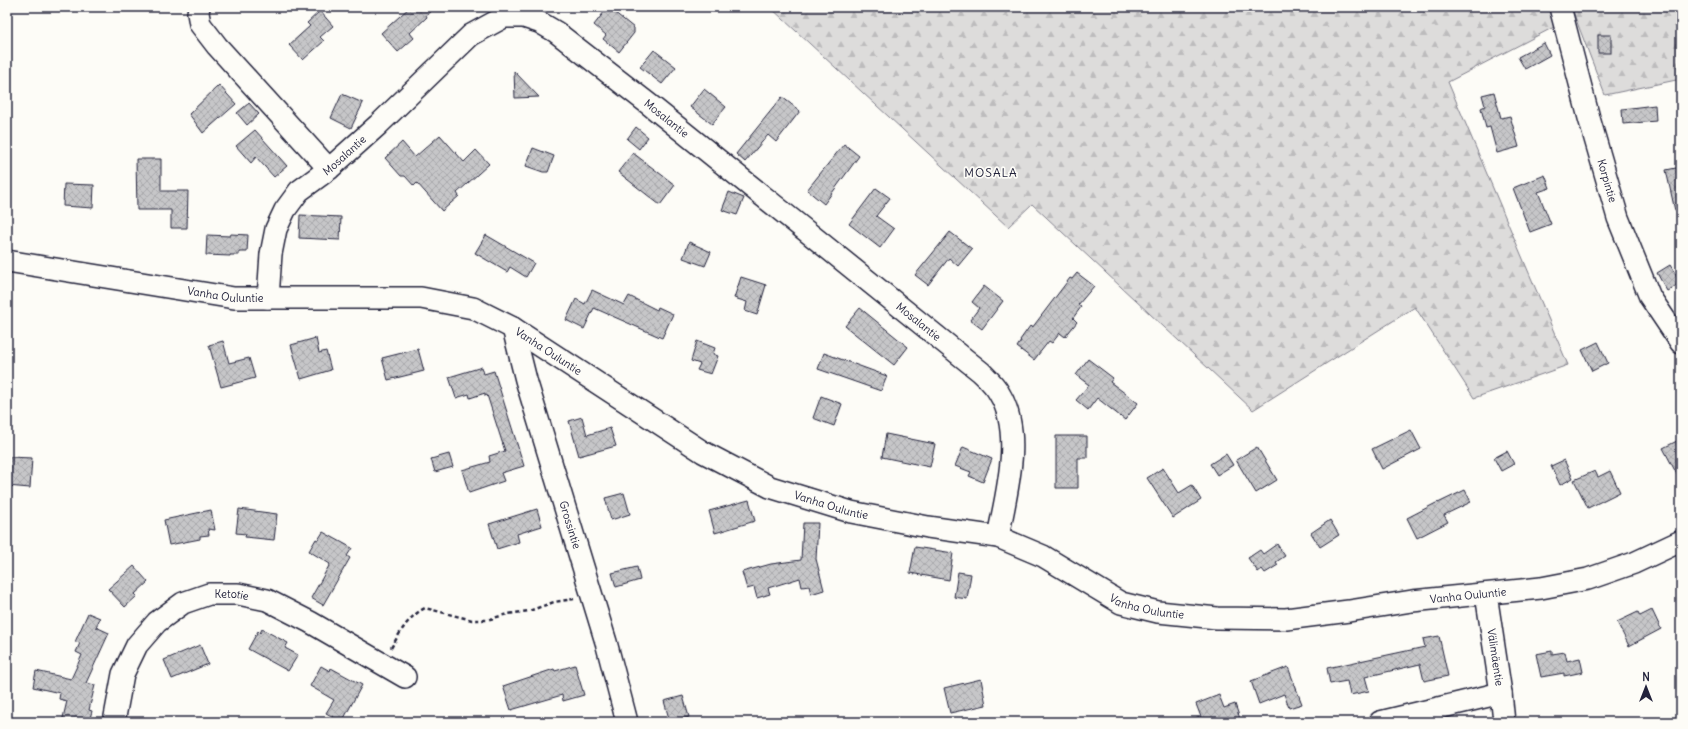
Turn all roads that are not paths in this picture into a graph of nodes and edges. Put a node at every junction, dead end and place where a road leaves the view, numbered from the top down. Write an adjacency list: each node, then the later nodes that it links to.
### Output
1 (199, 7): 3 (street)
2 (1560, 7): 7 (street, Korpintie)
3 (329, 169): 5 (street, Mosalantie); 8 (street, Mosalantie)
4 (7, 261): 5 (street, Vanha Ouluntie)
5 (268, 298): 6 (street, Vanha Ouluntie)
6 (514, 328): 8 (street, Vanha Ouluntie); 14 (street, Grossintie)
7 (1681, 343)
8 (998, 538): 10 (street, Vanha Ouluntie)
9 (1681, 541): 10 (street, Vanha Ouluntie)
10 (1486, 594): 12 (street, Välimäentie)
11 (405, 677): 13 (street, Ketotie)
12 (1501, 693): 15 (street); 16 (street, Välimäentie)
13 (114, 722)
14 (628, 722)
15 (1380, 722)
16 (1504, 722)

